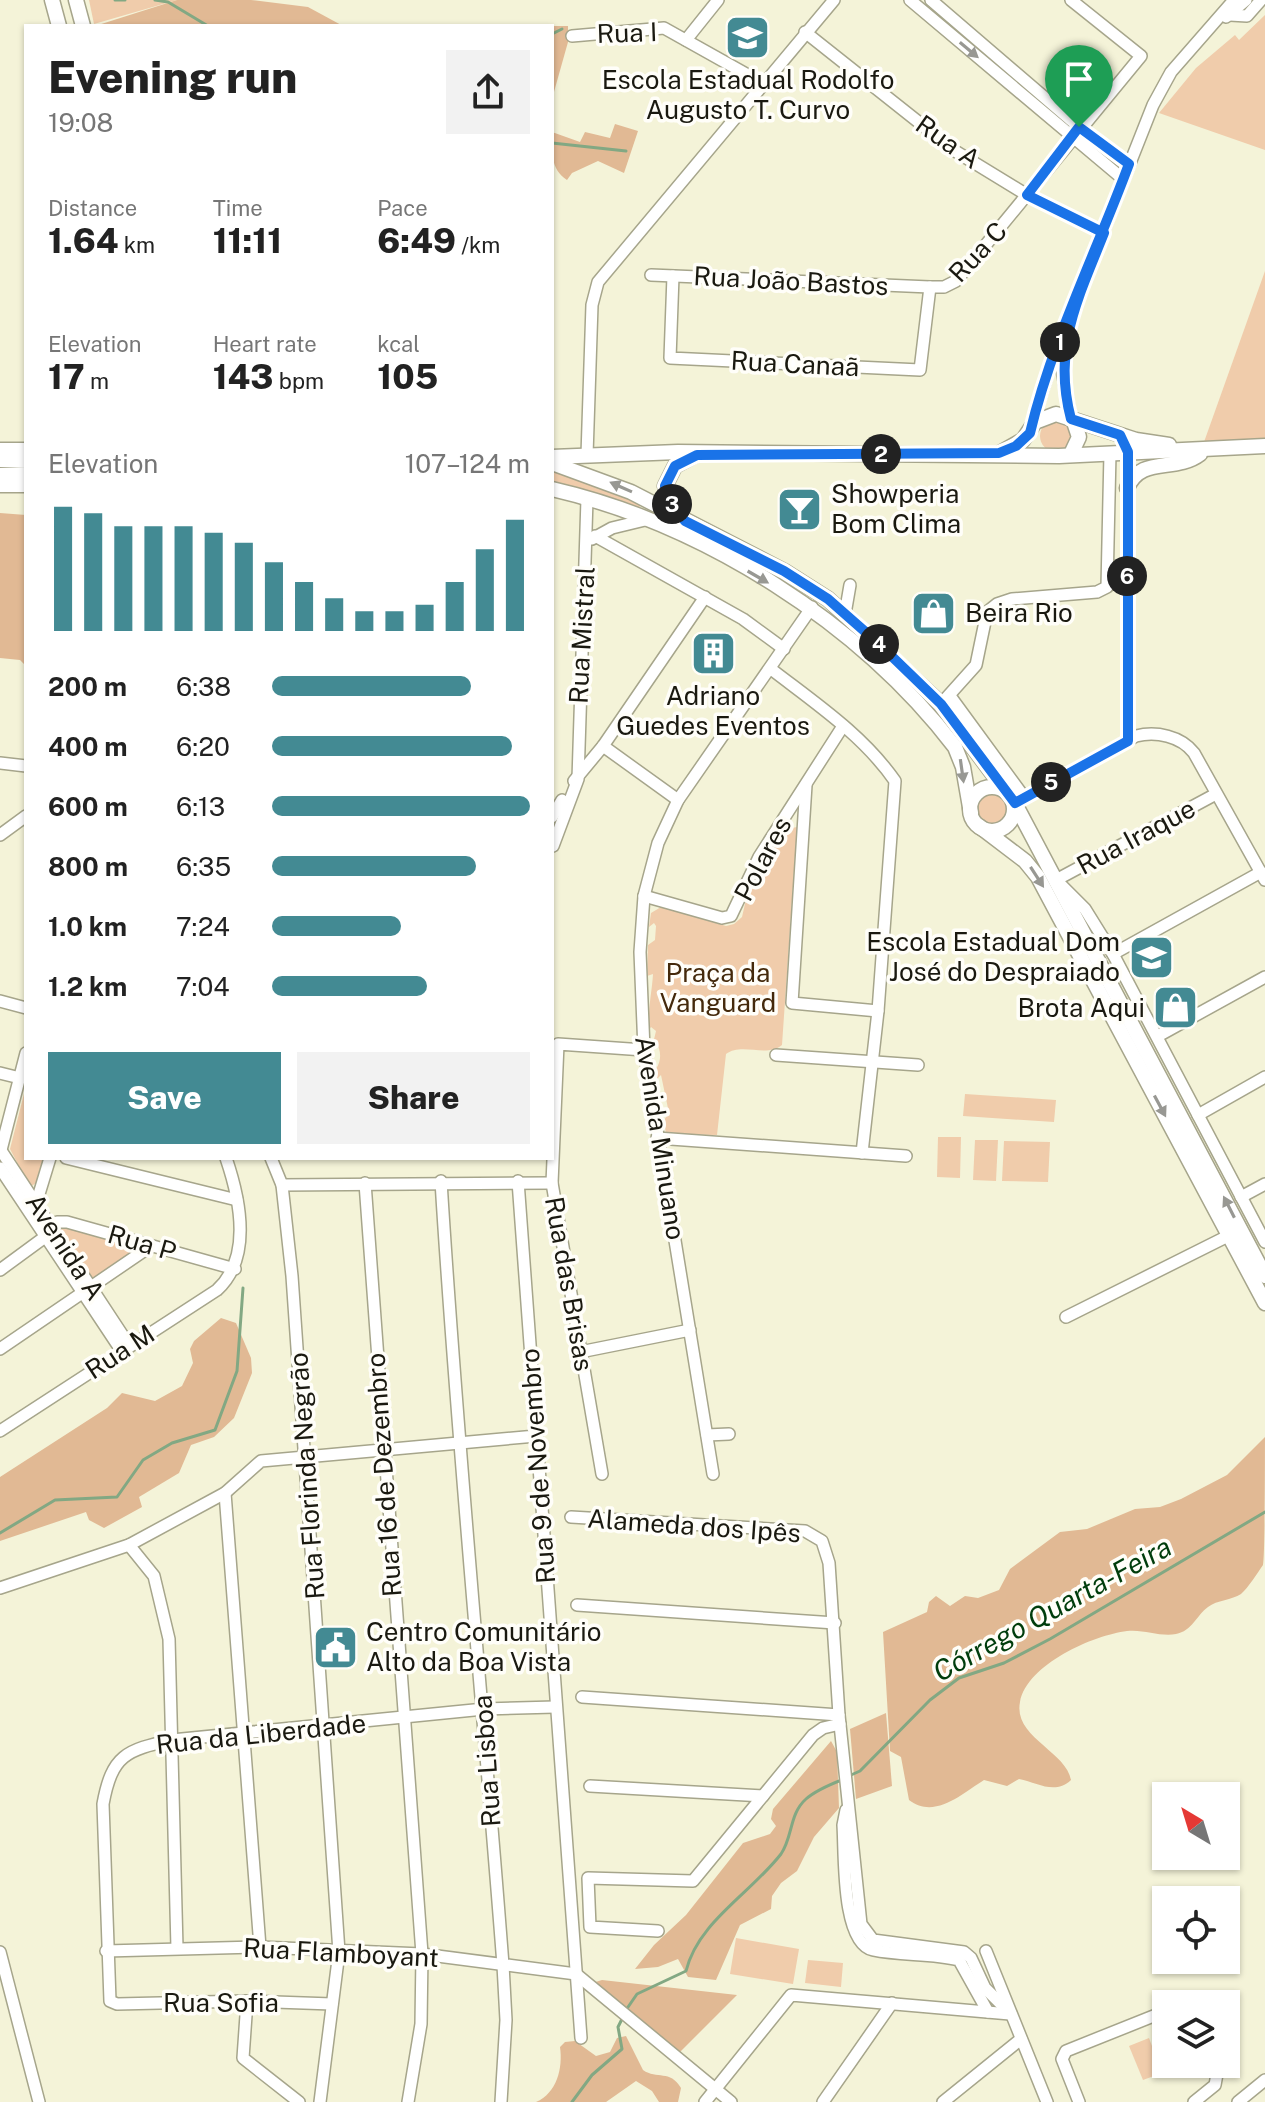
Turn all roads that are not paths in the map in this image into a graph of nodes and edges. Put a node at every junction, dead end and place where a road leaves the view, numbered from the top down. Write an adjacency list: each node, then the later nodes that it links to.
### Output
1 (52, 0): 12 (main road)
2 (76, 0): 13 (main road)
3 (718, 0): 16 (street)
4 (834, 0): 14 (street)
5 (910, 0): 18 (street, one-way to 18)
6 (931, 0): 18 (street)
7 (1071, 0): 18 (street, Rua C)
8 (1234, 0): 11 (street)
9 (1246, 0): 11 (street)
10 (1261, 0): 11 (street)
11 (1224, 18): 19 (street)
12 (58, 24)
13 (82, 24)
14 (805, 32): 17 (street); 21 (street, Rua A)
15 (572, 36): 16 (street, Rua I)
16 (686, 40): 17 (street, Rua I)
17 (764, 84): 38 (street)
18 (1076, 132): 19 (street); 20 (street); 21 (street, Rua C)
19 (1129, 164): 20 (street)
20 (1123, 179): 22 (street)
21 (1027, 195): 22 (street, Rua A); 25 (street, Rua C)
22 (1104, 233): 26 (street)
23 (651, 275): 24 (street, Rua João Bastos)
24 (673, 276): 25 (street, Rua João Bastos); 25 (street, Rua Canaã)
25 (930, 287)
26 (1074, 307): 27 (street); 28 (street)
27 (1073, 420): 28 (main road); 29 (main road); 37 (main road)
28 (1031, 430): 35 (main road); 40 (main road)
29 (1120, 435): 31 (main road); 34 (street)
30 (1265, 446): 31 (main road)
31 (1205, 448): 34 (main road); 49 (main road)
32 (0, 450): 33 (main road)
33 (24, 450)
34 (1128, 452): 36 (main road); 49 (street)
35 (999, 453): 39 (main road); 40 (main road)
36 (1110, 453): 37 (main road); 61 (street)
37 (1071, 454): 40 (main road)
38 (592, 455): 39 (main road); 43 (main road)
39 (697, 455): 53 (main road)
40 (1041, 455)
41 (0, 460): 42 (main road)
42 (24, 460)
43 (554, 460)
44 (554, 461): 53 (main road, one-way to 44)
45 (24, 474): 46 (main road)
46 (0, 475)
47 (0, 485): 48 (main road)
48 (24, 485)
49 (1127, 488): 63 (street)
50 (554, 490): 51 (main road)
51 (587, 499): 52 (main road); 54 (street, Rua Mistral)
52 (645, 520): 54 (street); 57 (main road, one-way to 57)
53 (685, 521): 58 (main road)
54 (591, 540): 56 (street, Rua Mistral); 67 (street, Rua Mistral)
55 (850, 585): 58 (street)
56 (705, 597): 59 (street, Rua Mistral); 64 (street)
57 (812, 607): 59 (street, Avenida Minuano); 72 (main road, one-way to 72)
58 (845, 614): 61 (main road)
59 (784, 649): 60 (street, Avenida Minuano)
60 (771, 669): 62 (street); 71 (street, Avenida Minuano)
61 (945, 700): 70 (main road); 70 (street)
62 (843, 726): 68 (street, Polares); 85 (street)
63 (1128, 741): 69 (street); 70 (street)
64 (603, 746): 67 (street); 71 (street)
65 (0, 763): 66 (street)
66 (24, 766)
67 (575, 778): 73 (street); 77 (street)
68 (806, 785): 80 (street, Polares); 85 (street)
69 (1216, 794): 78 (street); 79 (street, Rua Iraque)
70 (1014, 797): 72 (main road); 75 (main road); 79 (main road)
71 (678, 800): 80 (street, Avenida Minuano)
72 (971, 813): 75 (main road)
73 (554, 814)
74 (24, 817): 76 (street)
75 (979, 826): 118 (main road, one-way to 118)
76 (0, 835)
77 (554, 840)
78 (1263, 876): 81 (street)
79 (1056, 880): 81 (street); 92 (main road)
80 (644, 896): 87 (street, Avenida Minuano)
81 (1113, 954): 86 (street)
82 (1265, 977): 86 (street)
83 (0, 1001): 84 (street)
84 (24, 1007)
85 (878, 1011): 90 (street)
86 (1158, 1036): 92 (street)
87 (644, 1050): 97 (street, Rua das Brisas); 98 (street, Avenida Minuano)
88 (776, 1055): 90 (street)
89 (24, 1061): 95 (street)
90 (873, 1062): 91 (street); 100 (street)
91 (918, 1065)
92 (1166, 1070): 96 (street); 123 (main road, one-way to 92)
93 (0, 1073): 95 (street)
94 (1265, 1077): 96 (street)
95 (20, 1078): 99 (street)
96 (1198, 1115): 114 (street)
97 (554, 1137)
98 (657, 1138): 100 (street); 127 (street, Avenida Minuano)
99 (0, 1149): 116 (street, Avenida A)
100 (862, 1153): 101 (street)
101 (906, 1156)
102 (49, 1160): 116 (street)
103 (74, 1160): 115 (street)
104 (227, 1160): 115 (street)
105 (272, 1160): 113 (street, Rua Florinda Negrão)
106 (553, 1160): 111 (street, Rua das Brisas)
107 (0, 1168): 117 (street, Avenida A)
108 (441, 1181): 109 (street); 110 (street); 135 (street, Rua Lisboa)
109 (518, 1181): 111 (street); 134 (street, Rua 9 de Novembro)
110 (365, 1183): 113 (street); 136 (street, Rua 16 de Dezembro)
111 (552, 1183): 130 (street, Rua das Brisas)
112 (1265, 1184): 114 (street)
113 (282, 1185): 137 (street, Rua Florinda Negrão)
114 (1241, 1197): 119 (street)
115 (237, 1200): 121 (street)
116 (36, 1204): 117 (street, Avenida A)
117 (48, 1233): 120 (street, Rua P); 122 (street); 124 (street, Avenida A)
118 (1228, 1236): 125 (main road); 126 (street)
119 (1265, 1242)
120 (151, 1246): 121 (street, Rua P); 124 (street)
121 (235, 1269): 128 (street, Rua M)
122 (0, 1270)
123 (1265, 1276)
124 (86, 1290): 128 (street, Avenida A); 129 (street)
125 (1265, 1303)
126 (1066, 1317)
127 (690, 1330): 130 (street); 133 (street, Avenida Minuano)
128 (125, 1348): 131 (street, Rua M)
129 (0, 1349)
130 (580, 1352): 138 (street, Rua das Brisas)
131 (0, 1431)
132 (729, 1434): 133 (street)
133 (707, 1435): 139 (street, Avenida Minuano)
134 (536, 1436): 135 (street); 147 (street, Rua 9 de Novembro)
135 (457, 1440): 136 (street); 148 (street, Rua Lisboa)
136 (382, 1450): 137 (street); 149 (street, Rua 16 de Dezembro)
137 (306, 1455): 140 (street); 151 (street, Rua Florinda Negrão)
138 (602, 1474)
139 (713, 1474)
140 (225, 1493): 142 (street); 152 (street)
141 (571, 1517): 145 (street, Alameda dos Ipês)
142 (129, 1545): 143 (street); 153 (street)
143 (0, 1588)
144 (577, 1605): 145 (street)
145 (835, 1623): 150 (street, Alameda dos Ipês)
146 (582, 1697): 150 (street)
147 (555, 1707): 148 (street, Rua da Liberdade); 165 (street, Rua 9 de Novembro)
148 (484, 1709): 149 (street, Rua da Liberdade); 164 (street, Rua Lisboa)
149 (402, 1718): 151 (street, Rua da Liberdade); 163 (street, Rua 16 de Dezembro)
150 (839, 1720): 155 (street); 170 (street, Alameda dos Ipês)
151 (325, 1727): 152 (street, Rua da Liberdade); 162 (street, Rua Florinda Negrão)
152 (245, 1733): 153 (street, Rua da Liberdade); 157 (street)
153 (172, 1740): 158 (street); 159 (street, Rua da Liberdade)
154 (590, 1786): 155 (street)
155 (763, 1796): 156 (street)
156 (658, 1931)
157 (260, 1947): 158 (street, Rua Flamboyant); 162 (street, Rua Flamboyant)
158 (177, 1948): 159 (street, Rua Flamboyant)
159 (106, 1951): 166 (street, Rua da Liberdade)
160 (986, 1951): 171 (street)
161 (0, 1952): 178 (street)
162 (339, 1952): 163 (street, Rua Flamboyant); 169 (street, Rua Florinda Negrão)
163 (422, 1954): 164 (street, Rua Flamboyant); 181 (street, Rua 16 de Dezembro)
164 (503, 1965): 165 (street, Rua Flamboyant); 182 (street, Rua Lisboa)
165 (576, 1974): 173 (street, Rua 9 de Novembro); 177 (street)
166 (110, 2001): 167 (street, Rua Sofia)
167 (247, 2001): 169 (street, Rua Sofia); 179 (street)
168 (892, 2003): 170 (street); 177 (street); 185 (street)
169 (332, 2004): 180 (street, Rua Florinda Negrão)
170 (987, 2004): 171 (street)
171 (1011, 2014): 174 (street)
172 (1152, 2017): 188 (street)
173 (581, 2038)
174 (1021, 2039): 186 (street); 187 (street)
175 (1216, 2078): 189 (street)
176 (1265, 2080): 190 (street)
177 (715, 2088): 183 (street); 184 (street)
178 (39, 2102)
179 (299, 2102)
180 (320, 2102)
181 (408, 2102)
182 (501, 2102)
183 (705, 2102)
184 (731, 2102)
185 (823, 2102)
186 (943, 2102)
187 (1047, 2102)
188 (1079, 2102)
189 (1194, 2102)
190 (1238, 2102)

